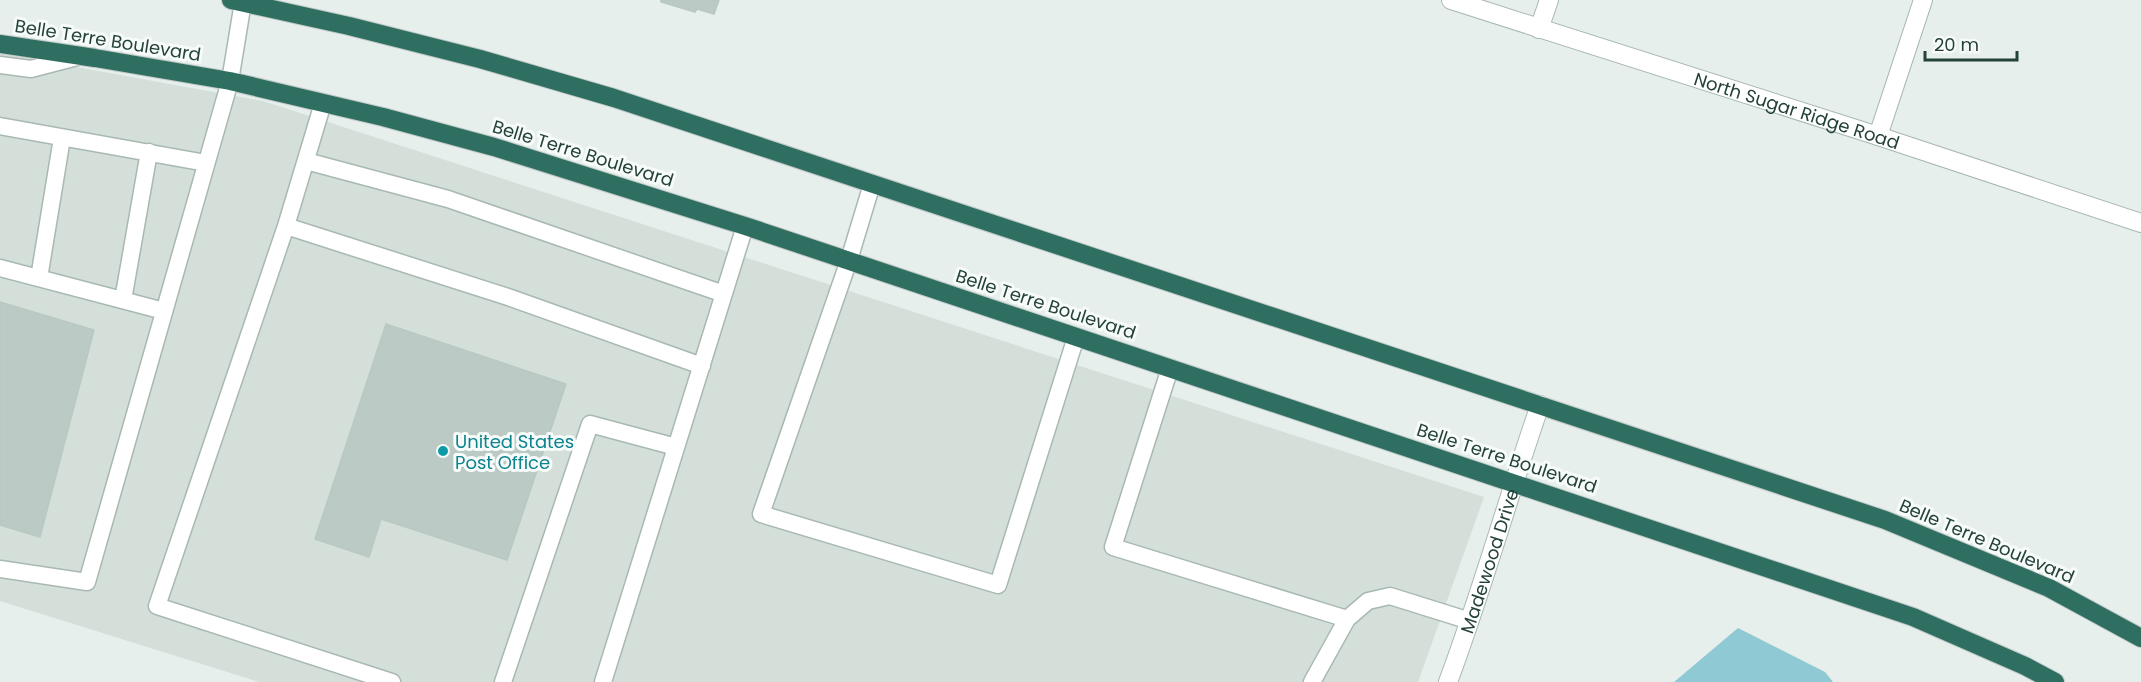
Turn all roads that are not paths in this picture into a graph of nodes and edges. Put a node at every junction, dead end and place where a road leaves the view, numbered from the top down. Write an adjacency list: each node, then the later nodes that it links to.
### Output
1 (1451, 0): 5 (street, North Sugar Ridge Road)
2 (1549, 0): 5 (street)
3 (1923, 0): 12 (street)
4 (237, 1): 9 (lane); 17 (highway, Belle Terre Boulevard)
5 (1539, 29): 12 (street, North Sugar Ridge Road)
6 (0, 44): 7 (highway, Belle Terre Boulevard)
7 (82, 56): 8 (lane); 9 (highway, Belle Terre Boulevard)
8 (0, 65)
9 (230, 81): 10 (highway, Belle Terre Boulevard); 16 (lane)
10 (323, 103): 15 (lane); 20 (highway, Belle Terre Boulevard)
11 (0, 126): 13 (lane)
12 (1878, 136): 18 (street, North Sugar Ridge Road)
13 (62, 138): 14 (lane); 23 (lane)
14 (149, 152): 16 (lane); 25 (lane)
15 (306, 161): 19 (lane); 24 (lane)
16 (206, 163): 26 (lane)
17 (873, 184): 21 (lane); 30 (highway, Belle Terre Boulevard)
18 (2141, 223)
19 (286, 226): 28 (lane); 37 (lane)
20 (745, 226): 21 (highway, Belle Terre Boulevard); 24 (lane)
21 (849, 261): 27 (highway, Belle Terre Boulevard); 27 (lane)
22 (0, 268): 23 (lane)
23 (39, 278): 25 (lane)
24 (724, 294): 28 (lane)
25 (123, 300): 26 (lane)
26 (164, 311): 33 (lane)
27 (1077, 337): 29 (highway, Belle Terre Boulevard)
28 (702, 366): 31 (lane)
29 (1170, 368): 32 (highway, Belle Terre Boulevard); 34 (lane)
30 (1540, 405): 32 (street, Madewood Drive); 36 (highway, Belle Terre Boulevard)
31 (676, 447): 38 (lane); 39 (lane)
32 (1513, 482): 35 (street, Madewood Drive); 42 (highway, Belle Terre Boulevard)
33 (0, 569)
34 (1347, 619): 35 (lane); 40 (lane)
35 (1470, 621): 41 (street, Madewood Drive)
36 (2141, 638)
37 (392, 682)
38 (503, 682)
39 (603, 682)
40 (1312, 682)
41 (1448, 682)
42 (2055, 682)

